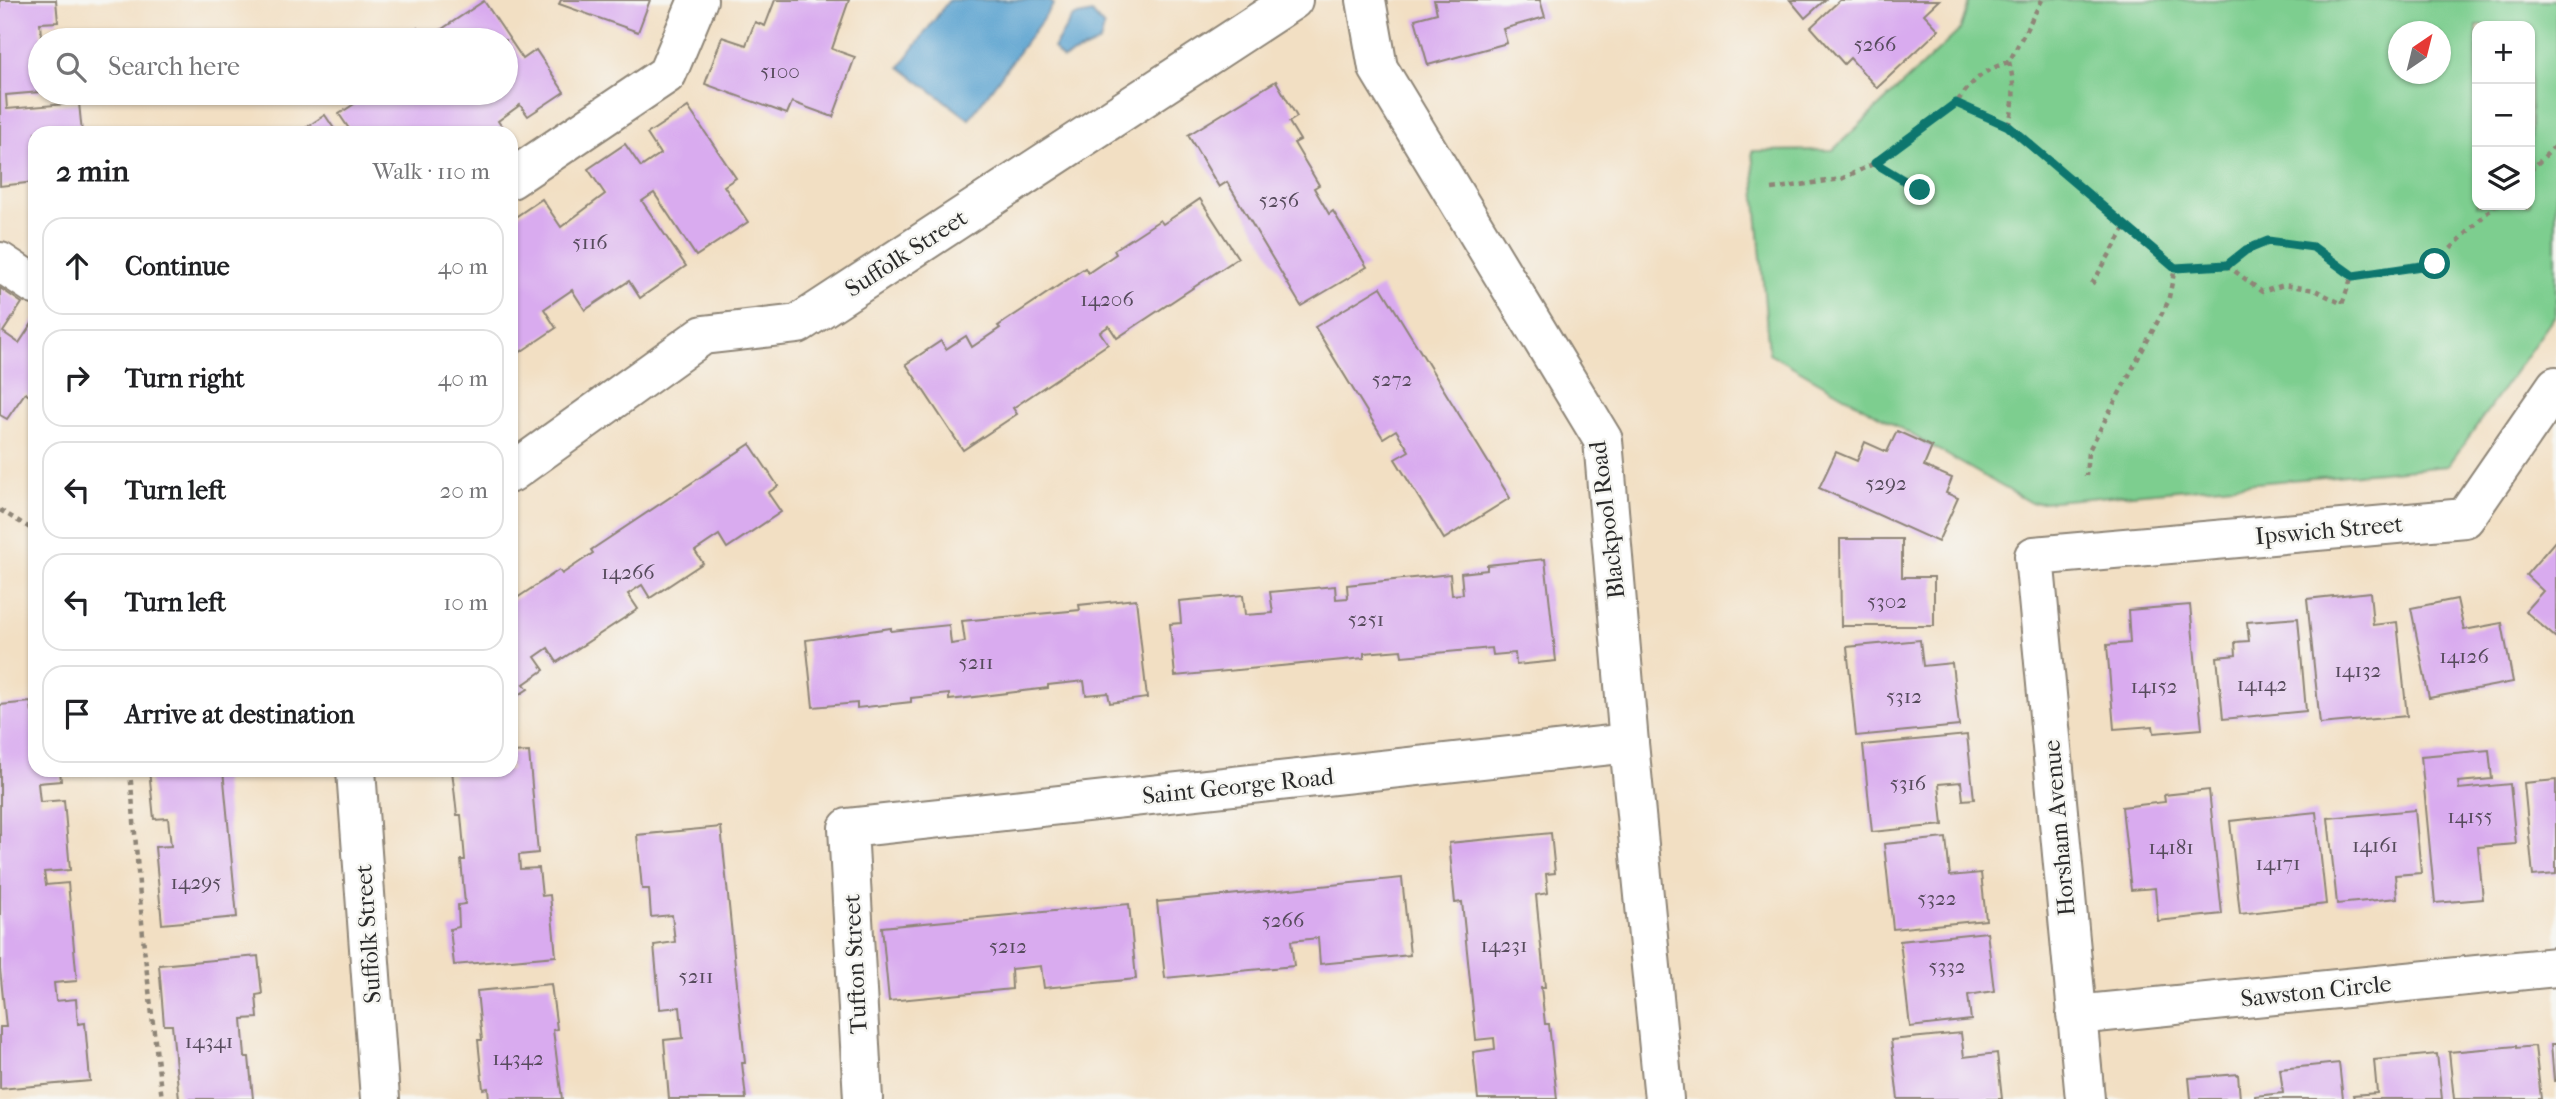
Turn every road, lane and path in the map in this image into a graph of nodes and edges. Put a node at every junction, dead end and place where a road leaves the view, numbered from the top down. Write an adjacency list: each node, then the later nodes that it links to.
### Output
1 (698, 0): 11 (street)
2 (1293, 0): 23 (street, Suffolk Street)
3 (1366, 0): 28 (street, Blackpool Road)
4 (2042, 0): 5 (path)
5 (2009, 62): 6 (path); 7 (path)
6 (1956, 103): 7 (path); 9 (path)
7 (2008, 126): 15 (path)
8 (2556, 145): 10 (path)
9 (1875, 163): 12 (path); 13 (path)
10 (2535, 166)
11 (518, 174)
12 (1772, 188)
13 (1920, 190)
14 (2490, 210): 19 (path)
15 (2126, 227): 18 (path); 21 (path)
16 (0, 262): 20 (street)
17 (2227, 265): 18 (path); 19 (path); 19 (path)
18 (2175, 268): 24 (path)
19 (2353, 276)
20 (28, 280)
21 (2092, 284)
22 (2556, 386): 27 (street, Ipswich Street)
23 (518, 468)
24 (2086, 476)
25 (0, 510): 26 (path)
26 (28, 527)
27 (2034, 556): 33 (street, Horsham Avenue)
28 (1629, 743): 31 (street, Saint George Road); 37 (street, Blackpool Road)
29 (131, 777): 34 (path)
30 (357, 777): 35 (street, Suffolk Street)
31 (848, 828): 36 (street, Tufton Street)
32 (2556, 967): 33 (street, Sawston Circle)
33 (2076, 1015): 38 (street, Horsham Avenue)
34 (162, 1099)
35 (380, 1099)
36 (863, 1099)
37 (1664, 1099)
38 (2085, 1099)

